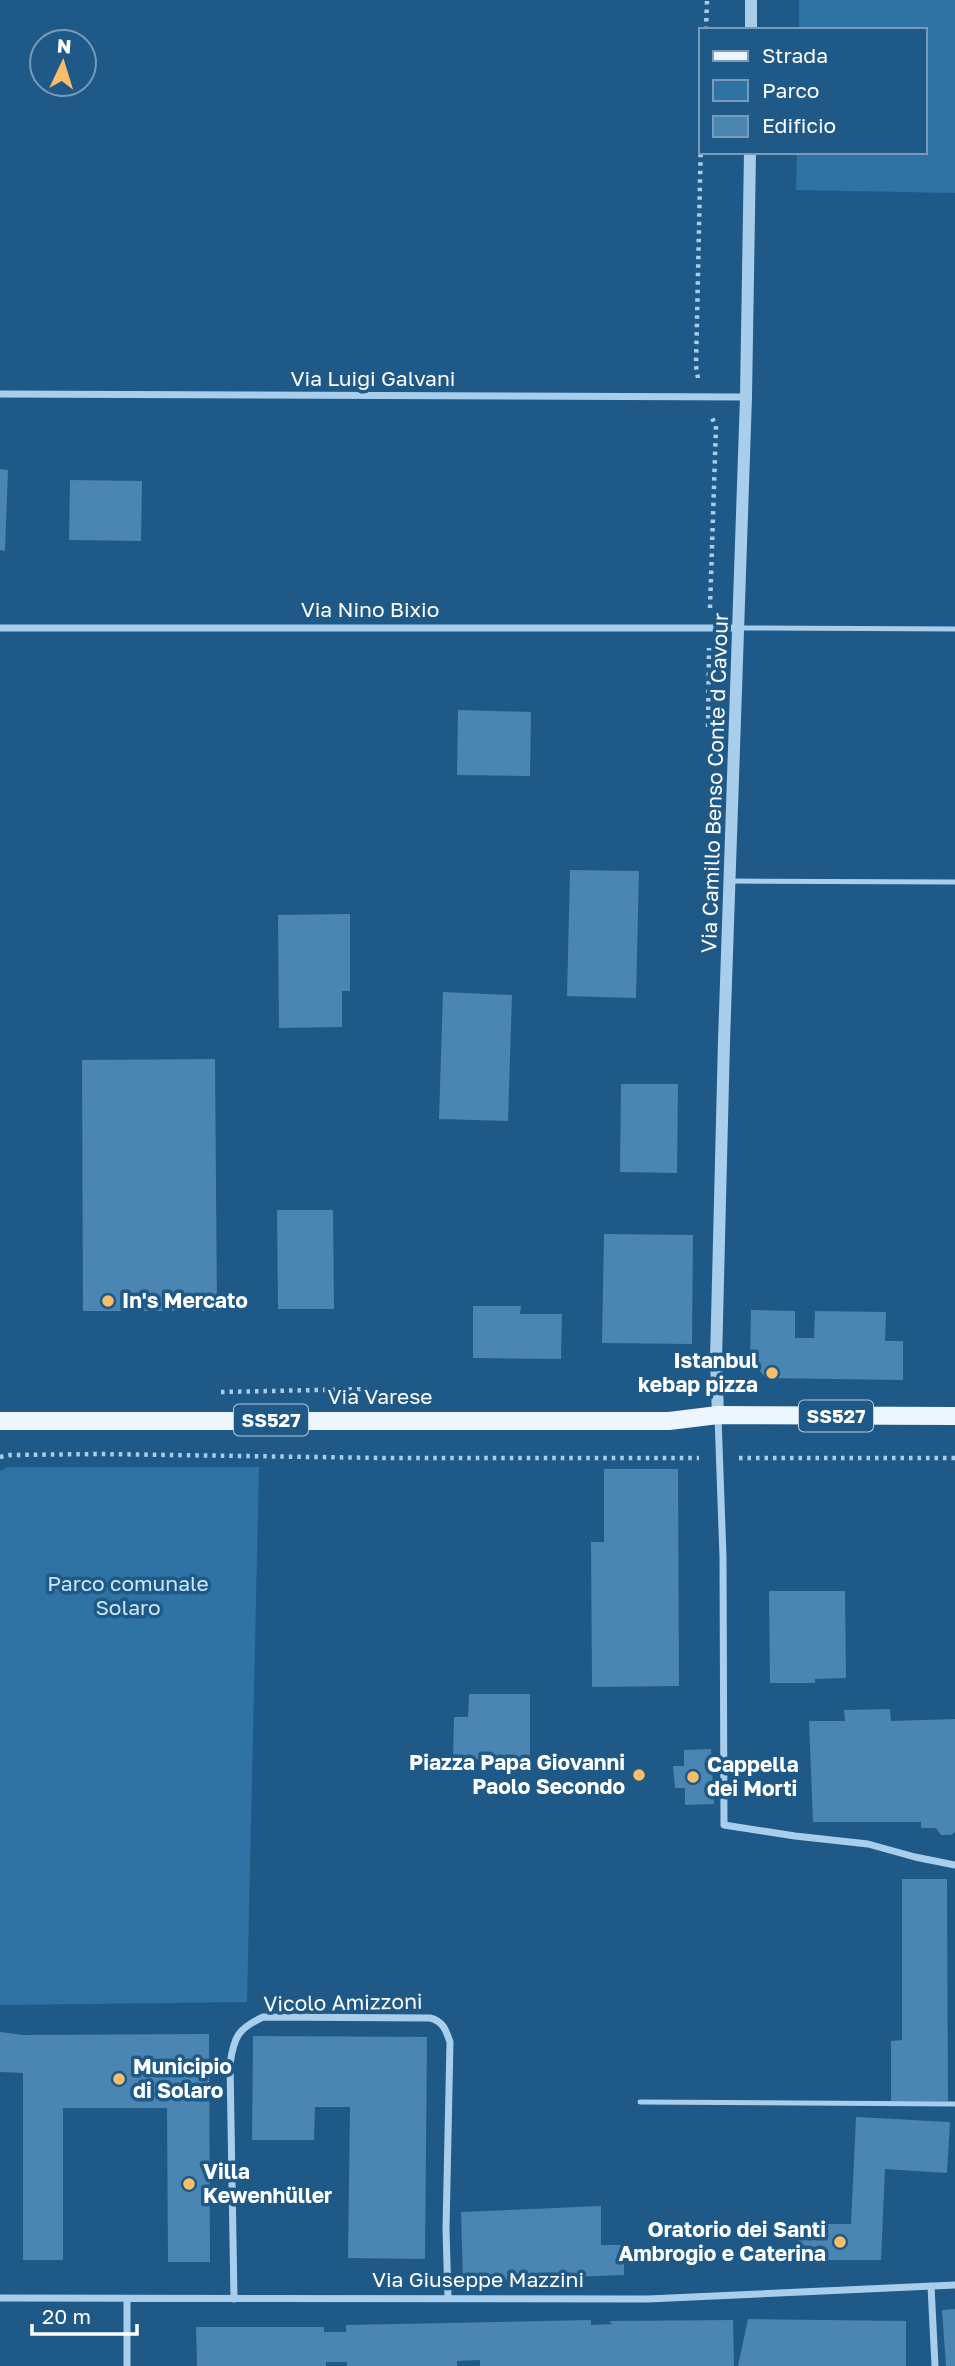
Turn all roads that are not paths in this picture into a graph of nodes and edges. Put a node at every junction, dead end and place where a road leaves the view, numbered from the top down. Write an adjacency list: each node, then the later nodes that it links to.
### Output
1 (751, 0): 2 (street)
2 (751, 28)
3 (750, 154): 5 (street, Via Camillo Benso Conte d Cavour)
4 (0, 394): 5 (street, Via Luigi Galvani)
5 (746, 397): 7 (street, Via Camillo Benso Conte d Cavour)
6 (0, 628): 7 (street, Via Nino Bixio)
7 (740, 628): 8 (lane); 9 (street, Via Camillo Benso Conte d Cavour)
8 (955, 629)
9 (730, 881): 10 (lane); 11 (street, Via Camillo Benso Conte d Cavour)
10 (955, 882)
11 (718, 1415): 12 (main road, SS527); 13 (main road, Via Varese / SS527); 14 (street)
12 (955, 1416)
13 (0, 1421)
14 (955, 1865)
15 (640, 2102): 16 (lane)
16 (955, 2104)
17 (955, 2285): 18 (street, Via Giuseppe Mazzini)
18 (930, 2286): 20 (street, Via Giuseppe Mazzini); 24 (street)
19 (0, 2298): 21 (street, Via Giuseppe Mazzini)
20 (448, 2298): 22 (street, Via Giuseppe Mazzini); 22 (street, Vicolo Amizzoni)
21 (127, 2299): 22 (street, Via Giuseppe Mazzini); 23 (street)
22 (234, 2299)
23 (128, 2366)
24 (935, 2366)

